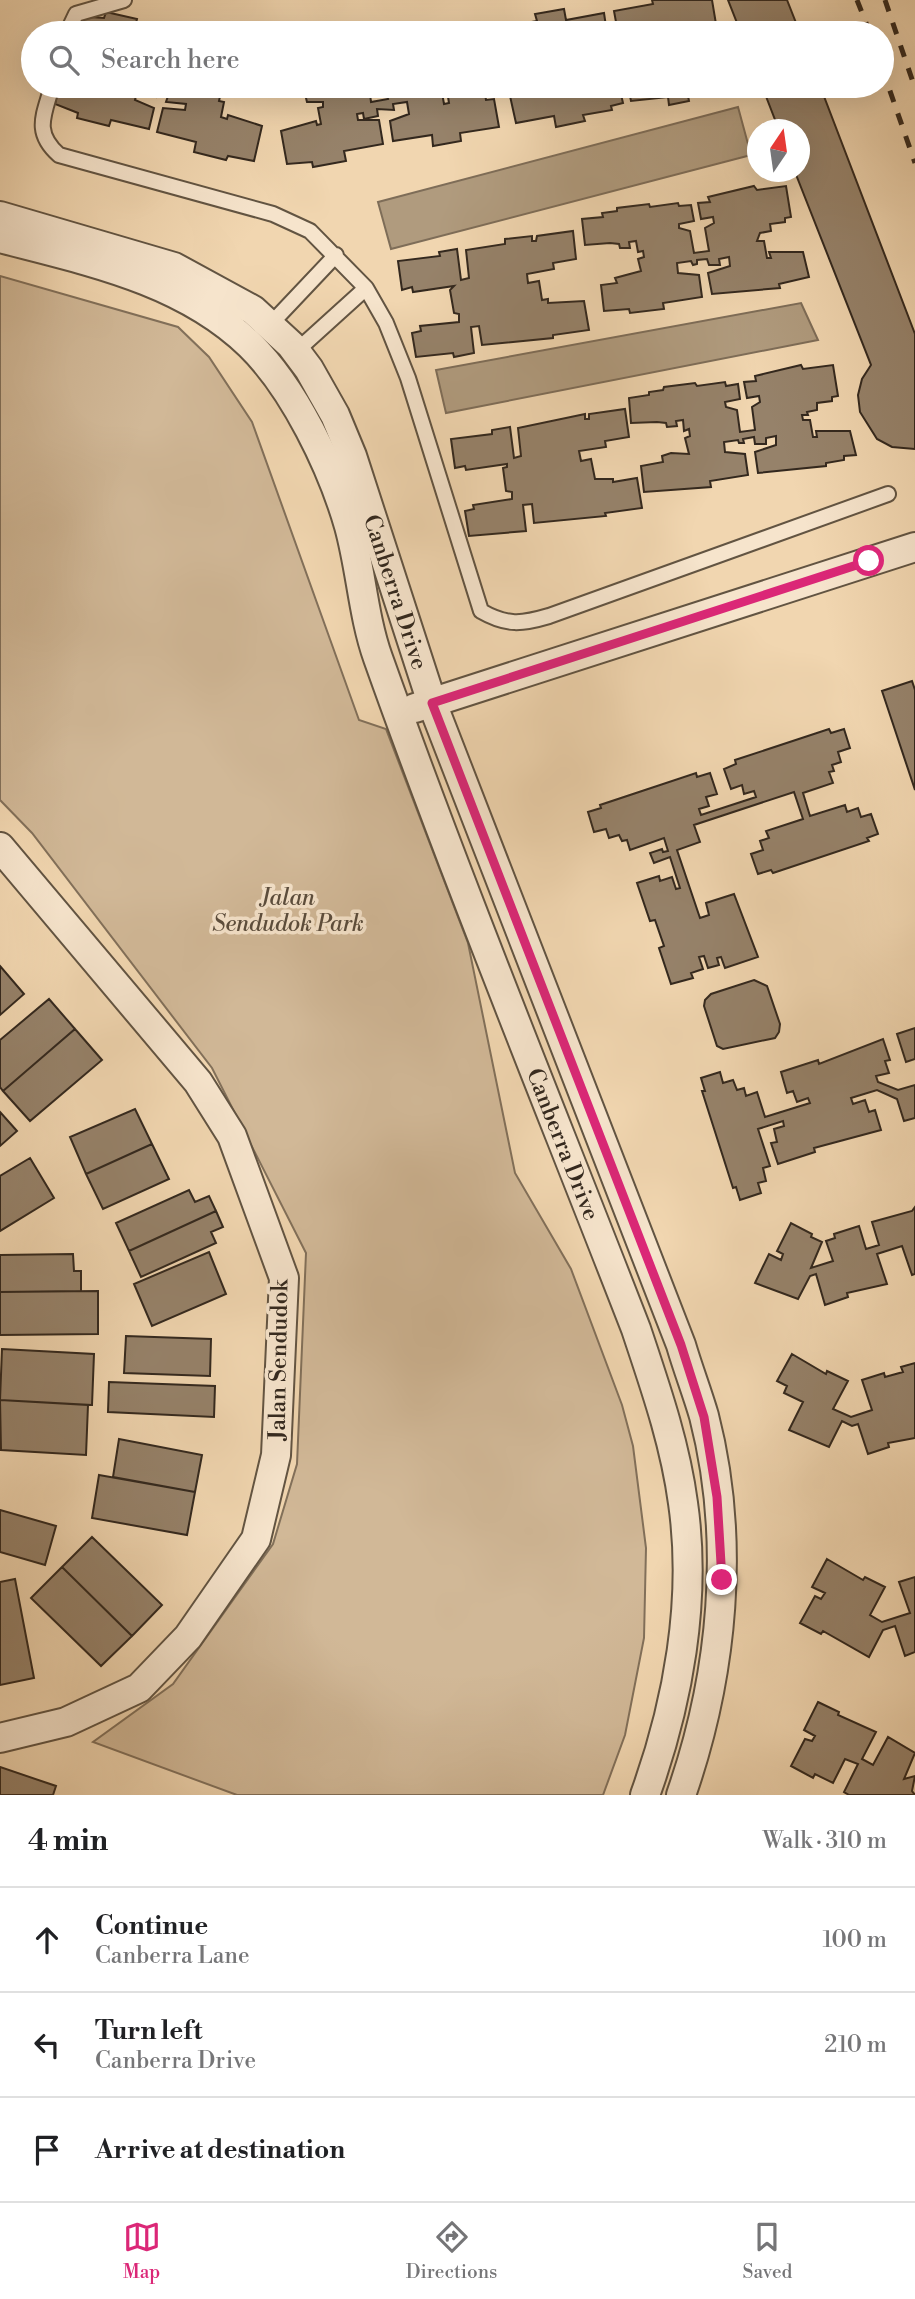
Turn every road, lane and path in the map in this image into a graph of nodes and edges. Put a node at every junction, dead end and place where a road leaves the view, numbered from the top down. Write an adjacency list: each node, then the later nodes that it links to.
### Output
1 (124, 0): 2 (lane)
2 (73, 21)
3 (49, 98): 6 (lane)
4 (0, 216): 8 (street, Canberra Drive)
5 (0, 239): 9 (street, Canberra Drive)
6 (336, 255): 7 (lane); 8 (lane)
7 (366, 288): 10 (lane); 12 (lane)
8 (271, 324): 9 (lane); 10 (street, Canberra Drive)
9 (250, 345): 11 (street, Canberra Drive)
10 (297, 352): 11 (lane); 14 (street, Canberra Drive)
11 (274, 372): 15 (street, Canberra Drive)
12 (888, 494)
13 (915, 547): 14 (street)
14 (432, 703): 15 (street); 19 (street, Canberra Drive)
15 (399, 714): 18 (street, Canberra Drive)
16 (0, 848): 17 (street, Jalan Sendudok)
17 (0, 1738)
18 (645, 1795)
19 (681, 1795)

